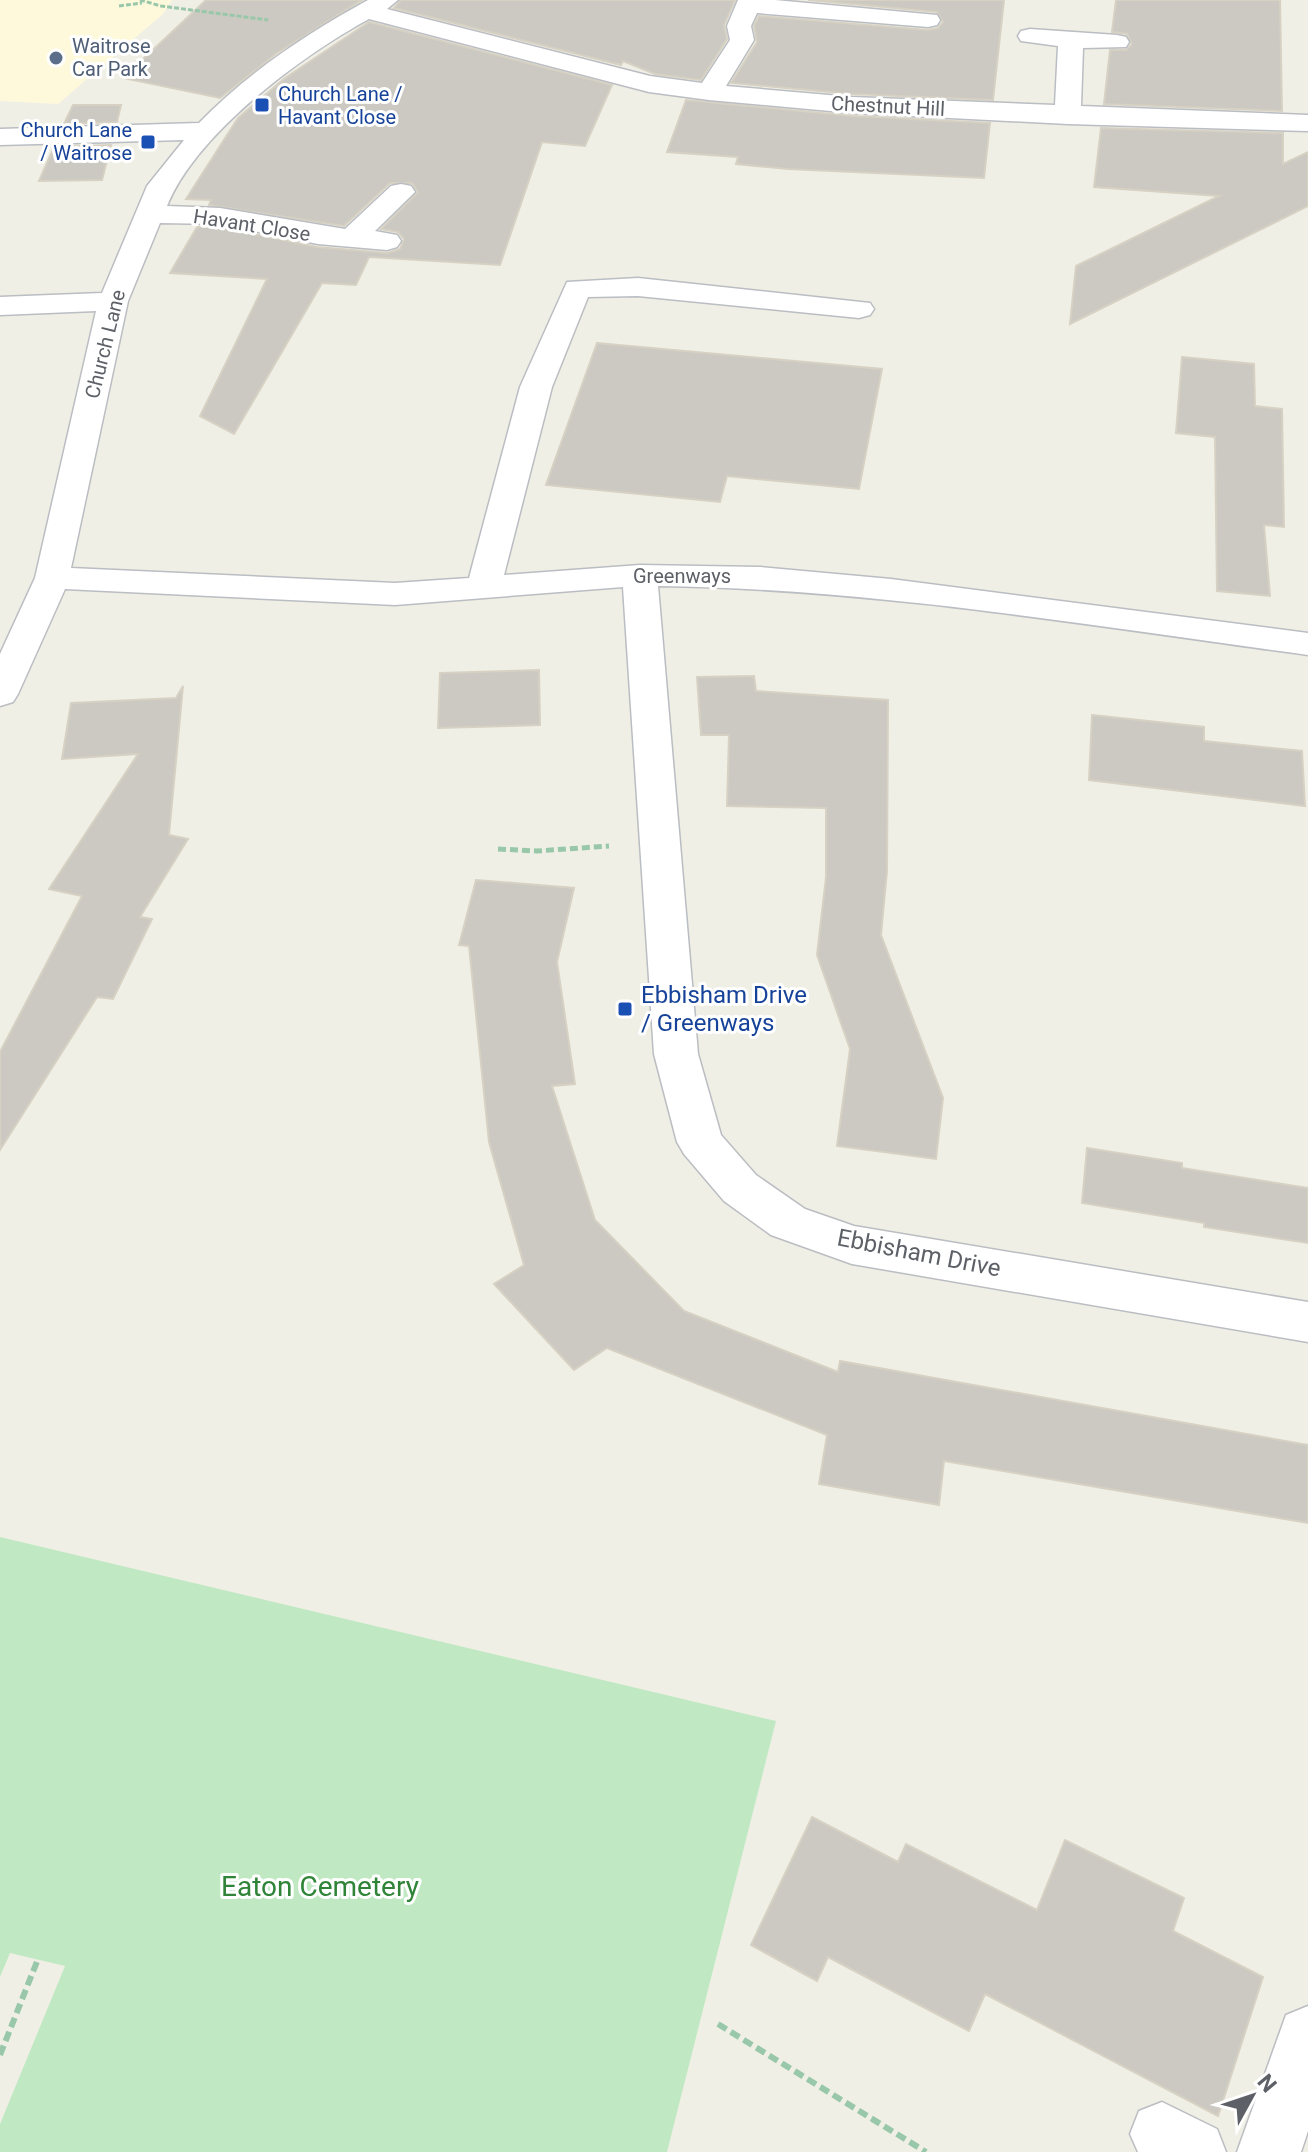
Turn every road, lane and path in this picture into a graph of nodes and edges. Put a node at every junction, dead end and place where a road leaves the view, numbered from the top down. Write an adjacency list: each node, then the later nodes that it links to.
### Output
1 (141, 2): 4 (path); 6 (path)
2 (749, 3): 5 (street); 10 (street)
3 (375, 5): 6 (street, Church Lane); 10 (street, Chestnut Hill)
4 (119, 6)
5 (928, 20)
6 (329, 31): 13 (street, Church Lane)
7 (1030, 36): 8 (street)
8 (1071, 40): 9 (street); 11 (street)
9 (1117, 42)
10 (709, 92): 11 (street, Chestnut Hill)
11 (1068, 116): 12 (street, Chestnut Hill)
12 (1308, 123)
13 (205, 131): 14 (street); 16 (street, Church Lane)
14 (0, 137)
15 (401, 192): 17 (street)
16 (152, 214): 17 (street, Havant Close); 19 (street, Church Lane)
17 (352, 238): 18 (street, Havant Close)
18 (387, 241)
19 (113, 301): 20 (street); 23 (street, Church Lane)
20 (0, 306)
21 (859, 309): 24 (street)
22 (640, 575): 24 (street, Greenways); 25 (street, Greenways); 29 (street, Ebbisham Drive)
23 (52, 578): 24 (street, Greenways); 26 (street, Church Lane)
24 (484, 587)
25 (1308, 644)
26 (0, 694)
27 (610, 846): 28 (path)
28 (498, 849)
29 (1308, 1322)
30 (38, 1959): 33 (path)
31 (718, 2024): 34 (path)
32 (1308, 2037): 35 (street)
33 (0, 2055)
34 (926, 2152)
35 (1269, 2152)

